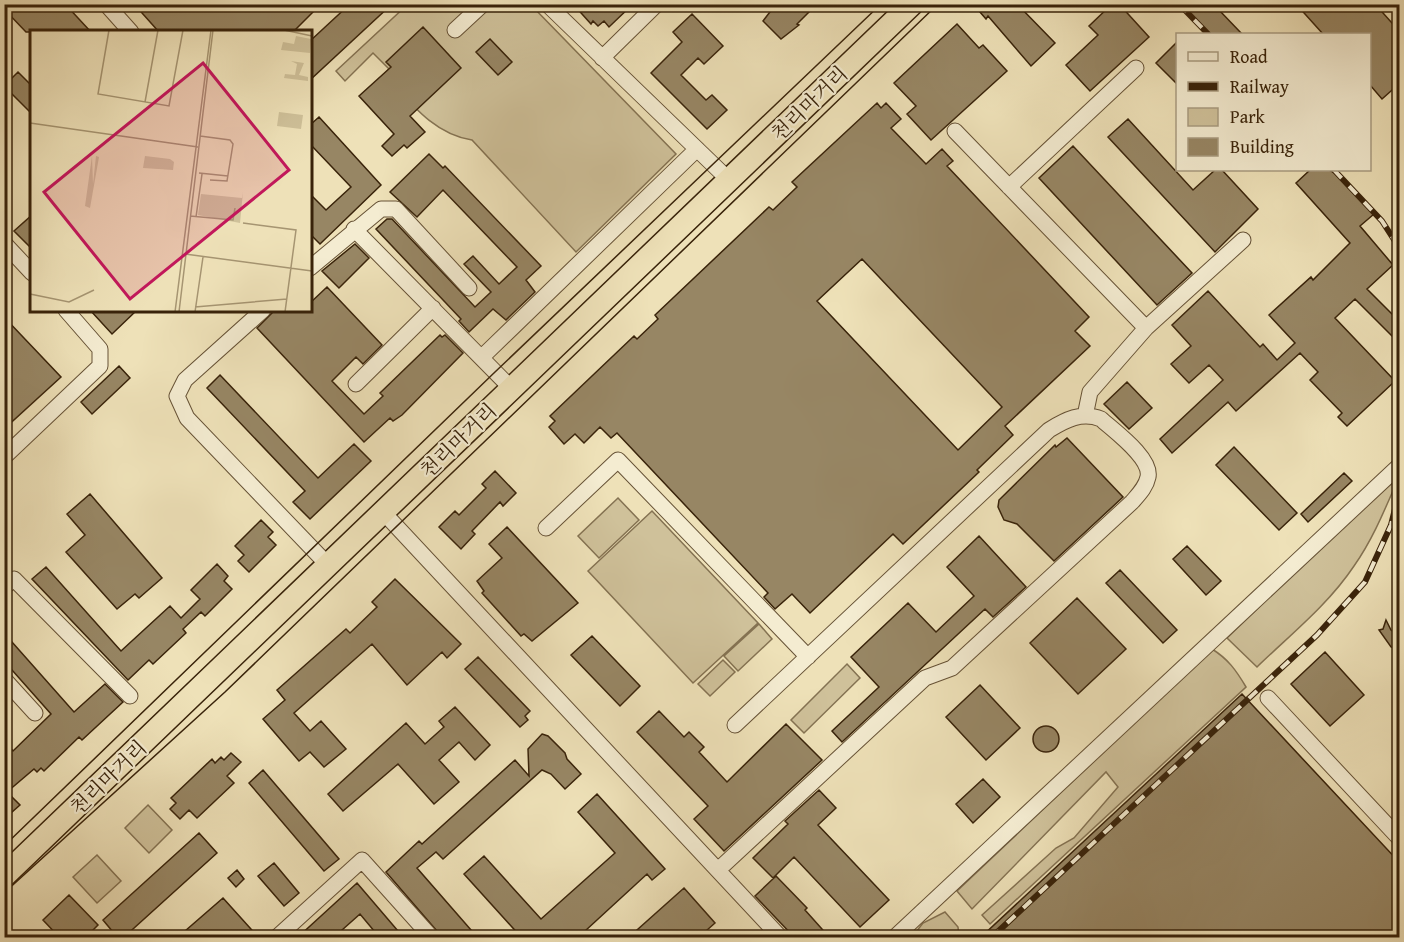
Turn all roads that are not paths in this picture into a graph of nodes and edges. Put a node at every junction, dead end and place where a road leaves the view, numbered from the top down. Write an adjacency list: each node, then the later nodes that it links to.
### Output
1 (106, 4): 6 (street)
2 (483, 4): 7 (street)
3 (546, 4): 8 (street)
4 (657, 4): 8 (street)
5 (912, 4): 12 (highway, 천리마거리)
6 (129, 30)
7 (455, 30)
8 (602, 58): 11 (street)
9 (1136, 68): 13 (street)
10 (956, 131): 13 (street)
11 (697, 149): 12 (street); 24 (street)
12 (729, 180): 26 (highway, 천리마거리)
13 (1009, 186): 23 (street)
14 (354, 230): 17 (street); 19 (street); 20 (street)
15 (1244, 240): 23 (street)
16 (4, 243): 18 (street)
17 (312, 266)
18 (30, 271)
19 (469, 288)
20 (433, 308): 24 (street); 25 (street)
21 (68, 312): 28 (street)
22 (261, 312): 32 (street)
23 (1146, 328): 27 (street)
24 (482, 357): 26 (street)
25 (356, 384)
26 (512, 388): 30 (highway, 천리마거리)
27 (1085, 416): 34 (street); 41 (street)
28 (4, 457)
29 (1400, 465): 46 (street)
30 (383, 512): 32 (highway, 천리마거리); 41 (street)
31 (546, 528): 34 (street)
32 (328, 565): 42 (highway, 천리마거리)
33 (4, 586): 36 (street)
34 (808, 657): 39 (street)
35 (4, 679): 38 (street)
36 (130, 696)
37 (1268, 698): 40 (street)
38 (35, 713)
39 (735, 725)
40 (1400, 839)
41 (718, 870): 45 (street)
42 (4, 876)
43 (276, 938): 44 (street)
44 (432, 938)
45 (781, 938)
46 (894, 938)

